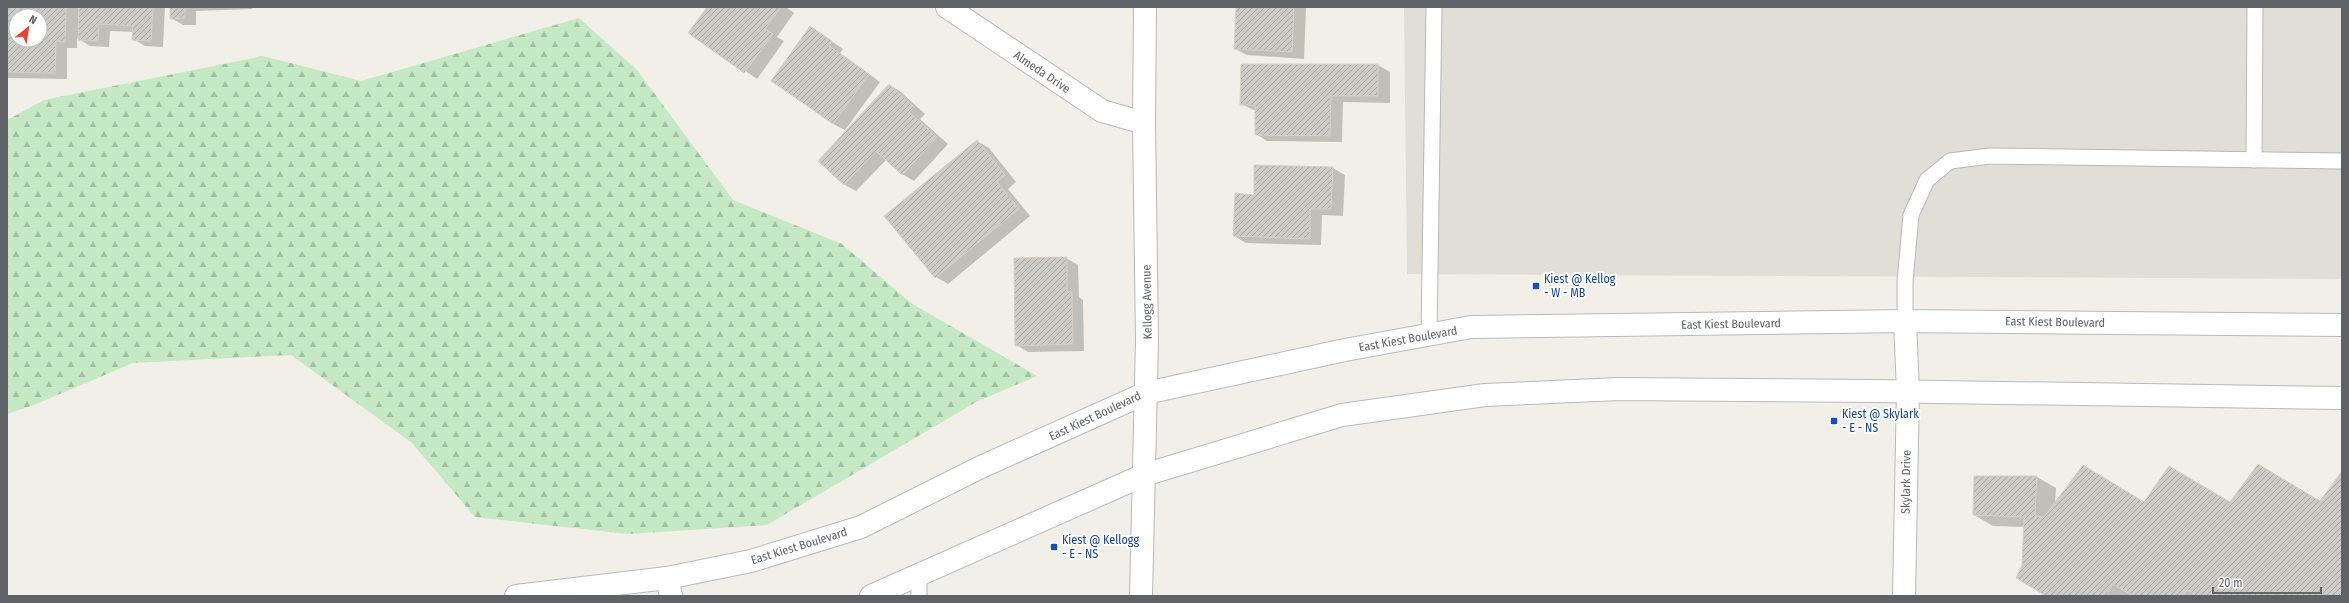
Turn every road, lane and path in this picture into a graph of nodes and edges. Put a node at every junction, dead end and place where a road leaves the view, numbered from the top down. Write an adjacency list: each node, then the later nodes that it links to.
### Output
1 (947, 7): 5 (main road, Almeda Drive)
2 (1145, 7): 5 (main road, Kellogg Avenue)
3 (1434, 7): 10 (lane)
4 (2255, 7): 6 (lane)
5 (1144, 123): 12 (main road, Kellogg Avenue)
6 (2254, 160): 7 (lane); 8 (lane)
7 (2342, 162)
8 (1906, 321): 9 (main road, East Kiest Boulevard); 10 (main road, East Kiest Boulevard); 11 (main road, Skylark Drive)
9 (2342, 325)
10 (1429, 335): 12 (main road, East Kiest Boulevard)
11 (1908, 391): 13 (main road); 14 (main road); 20 (main road, Skylark Drive)
12 (1146, 393): 14 (main road, Kellogg Avenue); 16 (main road, East Kiest Boulevard)
13 (2342, 398)
14 (1144, 475): 15 (main road); 19 (main road, Kellogg Avenue)
15 (919, 586): 18 (main road)
16 (669, 587): 17 (main road, East Kiest Boulevard)
17 (516, 596)
18 (871, 596)
19 (1141, 596)
20 (1904, 596)

